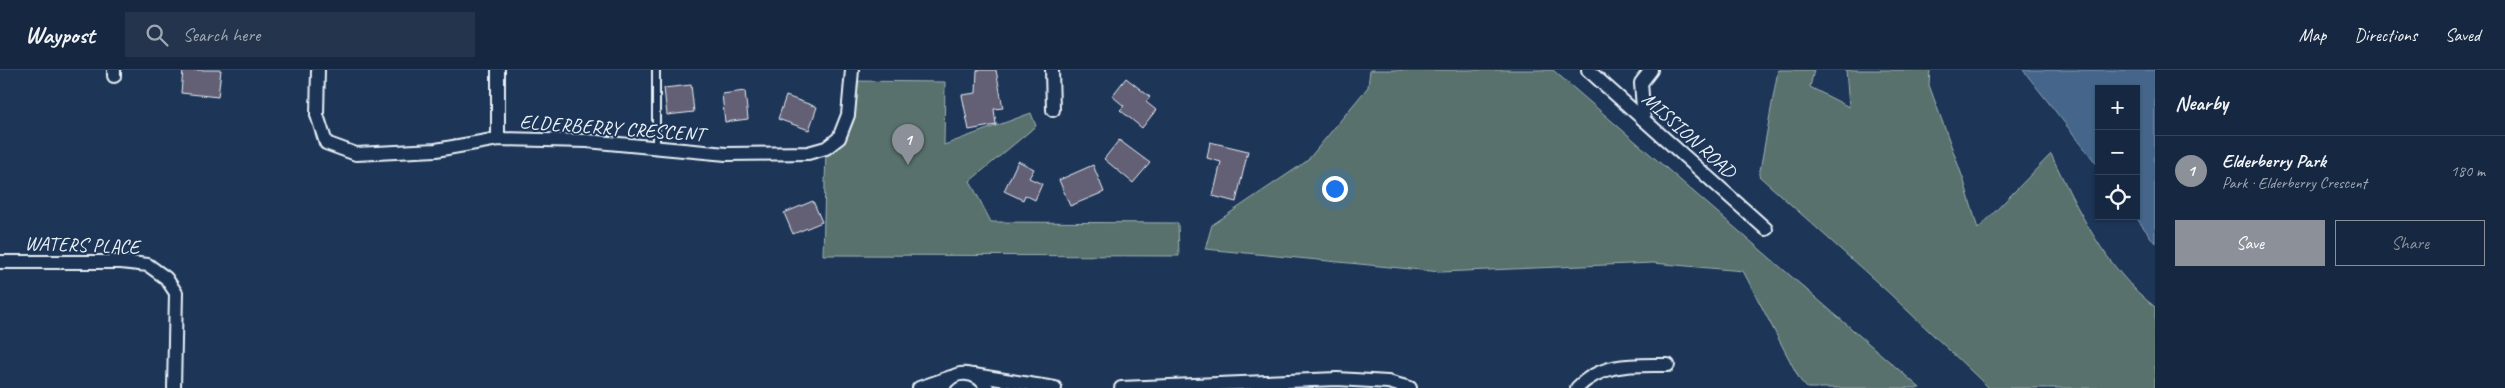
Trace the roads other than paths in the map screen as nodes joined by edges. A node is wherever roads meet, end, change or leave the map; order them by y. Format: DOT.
graph roads {
  1 [pos="318,70"];
  2 [pos="498,70"];
  3 [pos="656,70"];
  4 [pos="852,70"];
  5 [pos="1052,70"];
  6 [pos="1588,70"];
  7 [pos="1651,70"];
  8 [pos="1053,110"];
  9 [pos="1644,120"];
  10 [pos="498,140"];
  11 [pos="656,148"];
  12 [pos="1766,229"];
  13 [pos="0,262"];
  14 [pos="1668,365"];
  15 [pos="958,374"];
  16 [pos="974,375"];
  17 [pos="174,388"];
  18 [pos="919,388"];
  19 [pos="943,388"];
  20 [pos="987,388"];
  21 [pos="1055,388"];
  22 [pos="1121,388"];
  23 [pos="1410,388"];
  24 [pos="1576,388"];
  1 -- 10 [label="street, ELDERBERRY CRESCENT"];
  2 -- 10 [label="street"];
  3 -- 11 [label="lane"];
  4 -- 11 [label="street, ELDERBERRY CRESCENT"];
  5 -- 8 [label="street"];
  6 -- 9 [label="street, MISSION ROAD"];
  7 -- 9 [label="street"];
  9 -- 12 [label="street, MISSION ROAD"];
  10 -- 11 [label="street, ELDERBERRY CRESCENT"];
  13 -- 17 [label="street, WATERS PLACE"];
  14 -- 24 [label="street"];
  15 -- 16 [label="street"];
  15 -- 18 [label="street"];
  15 -- 19 [label="street"];
  16 -- 20 [label="street"];
  16 -- 21 [label="street"];
  22 -- 23 [label="street"];
}
